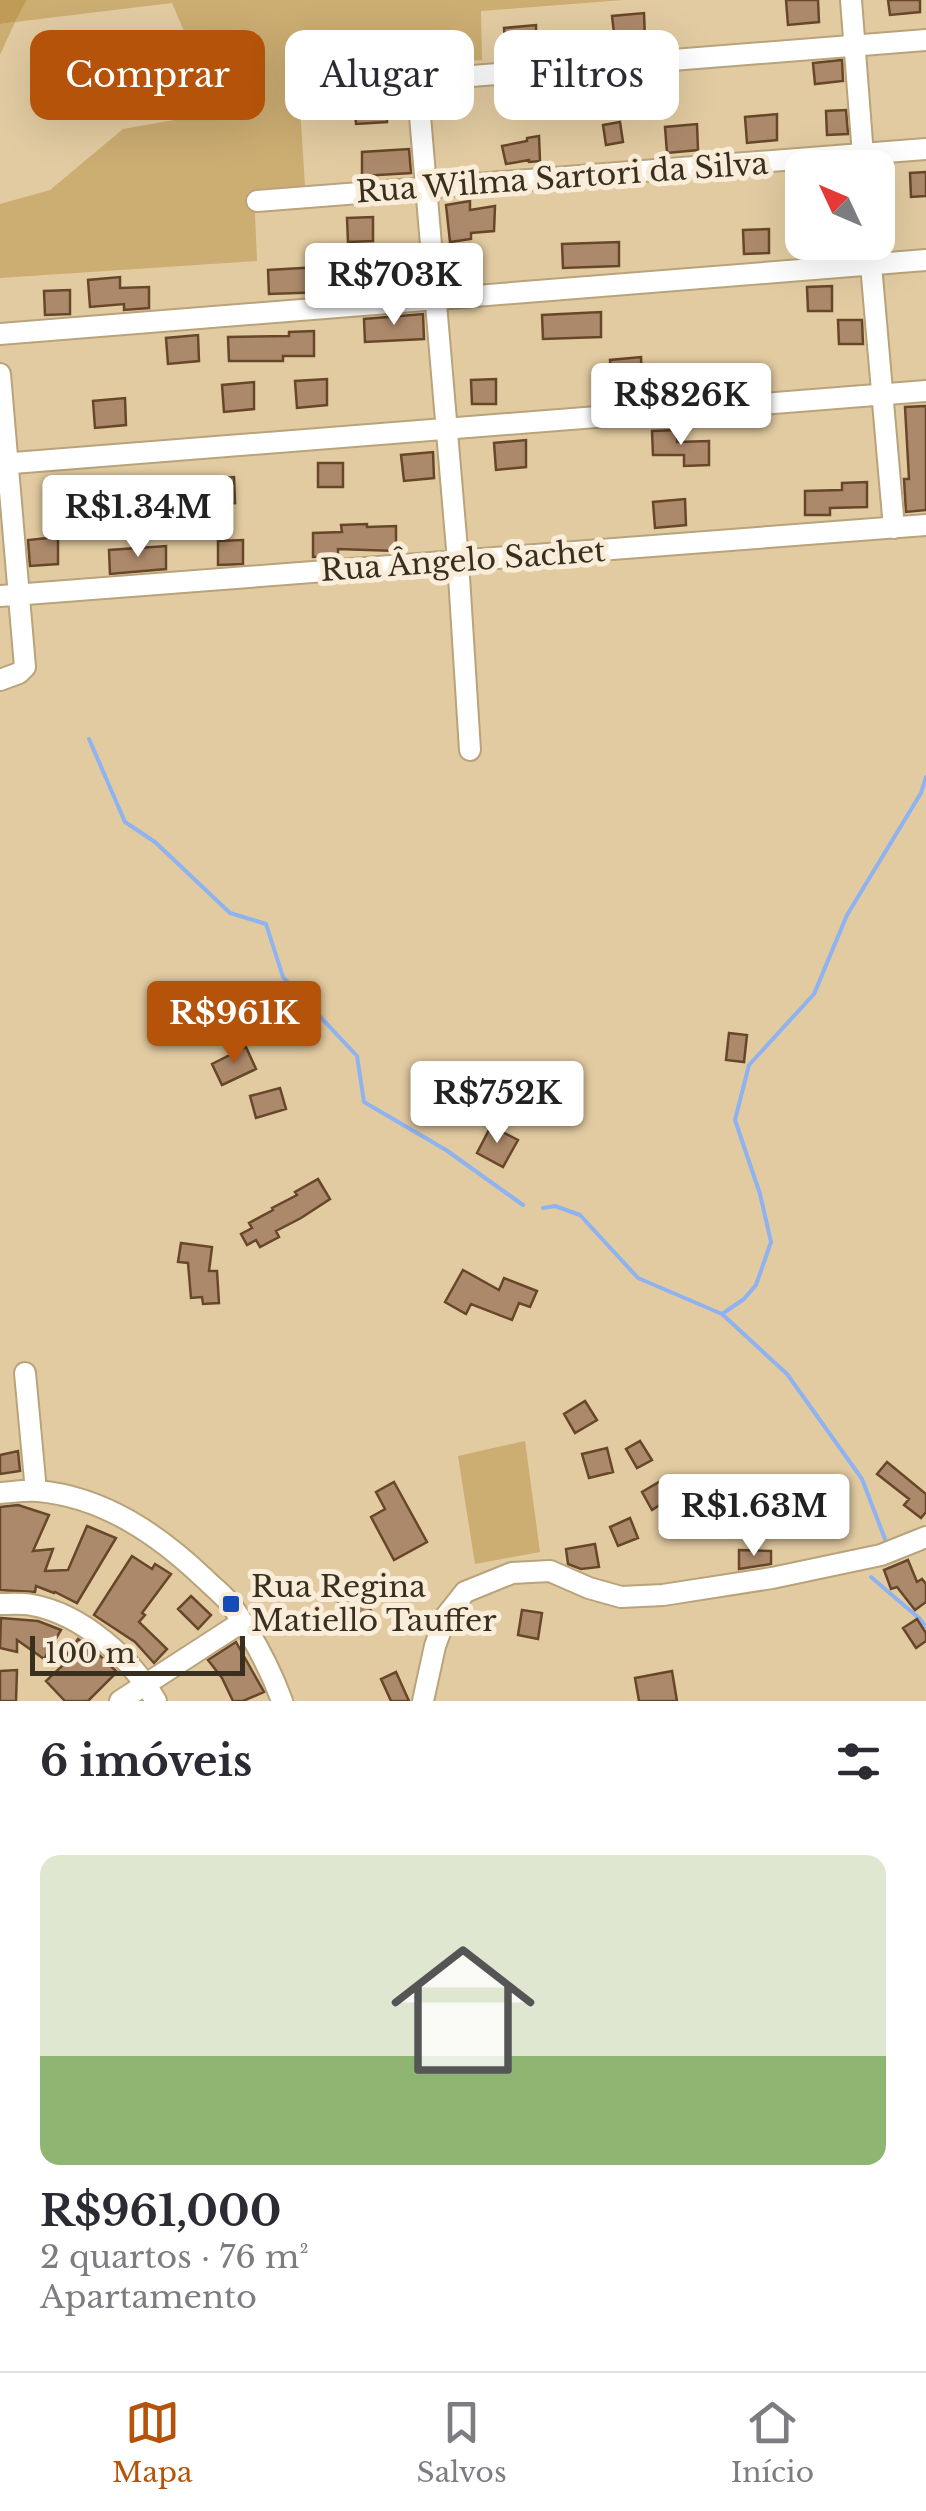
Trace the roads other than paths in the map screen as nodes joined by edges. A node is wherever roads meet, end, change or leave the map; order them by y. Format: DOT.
graph roads {
  1 [pos="851,0"];
  2 [pos="926,40"];
  3 [pos="855,46"];
  4 [pos="474,76"];
  5 [pos="420,120"];
  6 [pos="926,149"];
  7 [pos="862,150"];
  8 [pos="895,155"];
  9 [pos="785,166"];
  10 [pos="426,188"];
  11 [pos="257,201"];
  12 [pos="895,256"];
  13 [pos="805,260"];
  14 [pos="871,260"];
  15 [pos="926,260"];
  16 [pos="436,300"];
  17 [pos="0,334"];
  18 [pos="0,374"];
  19 [pos="926,391"];
  20 [pos="882,394"];
  21 [pos="445,429"];
  22 [pos="4,464"];
  23 [pos="926,526"];
  24 [pos="894,528"];
  25 [pos="458,561"];
  26 [pos="9,595"];
  27 [pos="0,680"];
  28 [pos="470,750"];
  29 [pos="24,1373"];
  30 [pos="36,1491"];
  31 [pos="0,1493"];
  32 [pos="926,1537"];
  33 [pos="0,1604"];
  34 [pos="242,1622"];
  35 [pos="151,1693"];
  36 [pos="120,1701"];
  37 [pos="282,1701"];
  38 [pos="423,1701"];
  1 -- 3 [label="street"];
  2 -- 3 [label="street"];
  3 -- 4 [label="street"];
  3 -- 7 [label="street"];
  5 -- 10 [label="street"];
  6 -- 8 [label="street, Rua Wilma Sartori da Silva"];
  9 -- 10 [label="street, Rua Wilma Sartori da Silva"];
  10 -- 11 [label="street, Rua Wilma Sartori da Silva"];
  10 -- 16 [label="street"];
  12 -- 15 [label="street"];
  13 -- 16 [label="street"];
  14 -- 20 [label="street"];
  16 -- 17 [label="street"];
  16 -- 21 [label="street"];
  18 -- 22 [label="street"];
  19 -- 20 [label="street"];
  20 -- 21 [label="street"];
  20 -- 24 [label="street"];
  21 -- 22 [label="street"];
  21 -- 25 [label="street"];
  22 -- 26 [label="street"];
  23 -- 24 [label="street, Rua Ângelo Sachet"];
  24 -- 25 [label="street, Rua Ângelo Sachet"];
  25 -- 26 [label="street, Rua Ângelo Sachet"];
  25 -- 28 [label="street"];
  26 -- 27 [label="street"];
  29 -- 30 [label="street"];
  30 -- 31 [label="street"];
  30 -- 34 [label="street"];
  32 -- 38 [label="street"];
  33 -- 35 [label="street"];
  34 -- 35 [label="street"];
  34 -- 37 [label="street"];
  35 -- 36 [label="street"];
}
